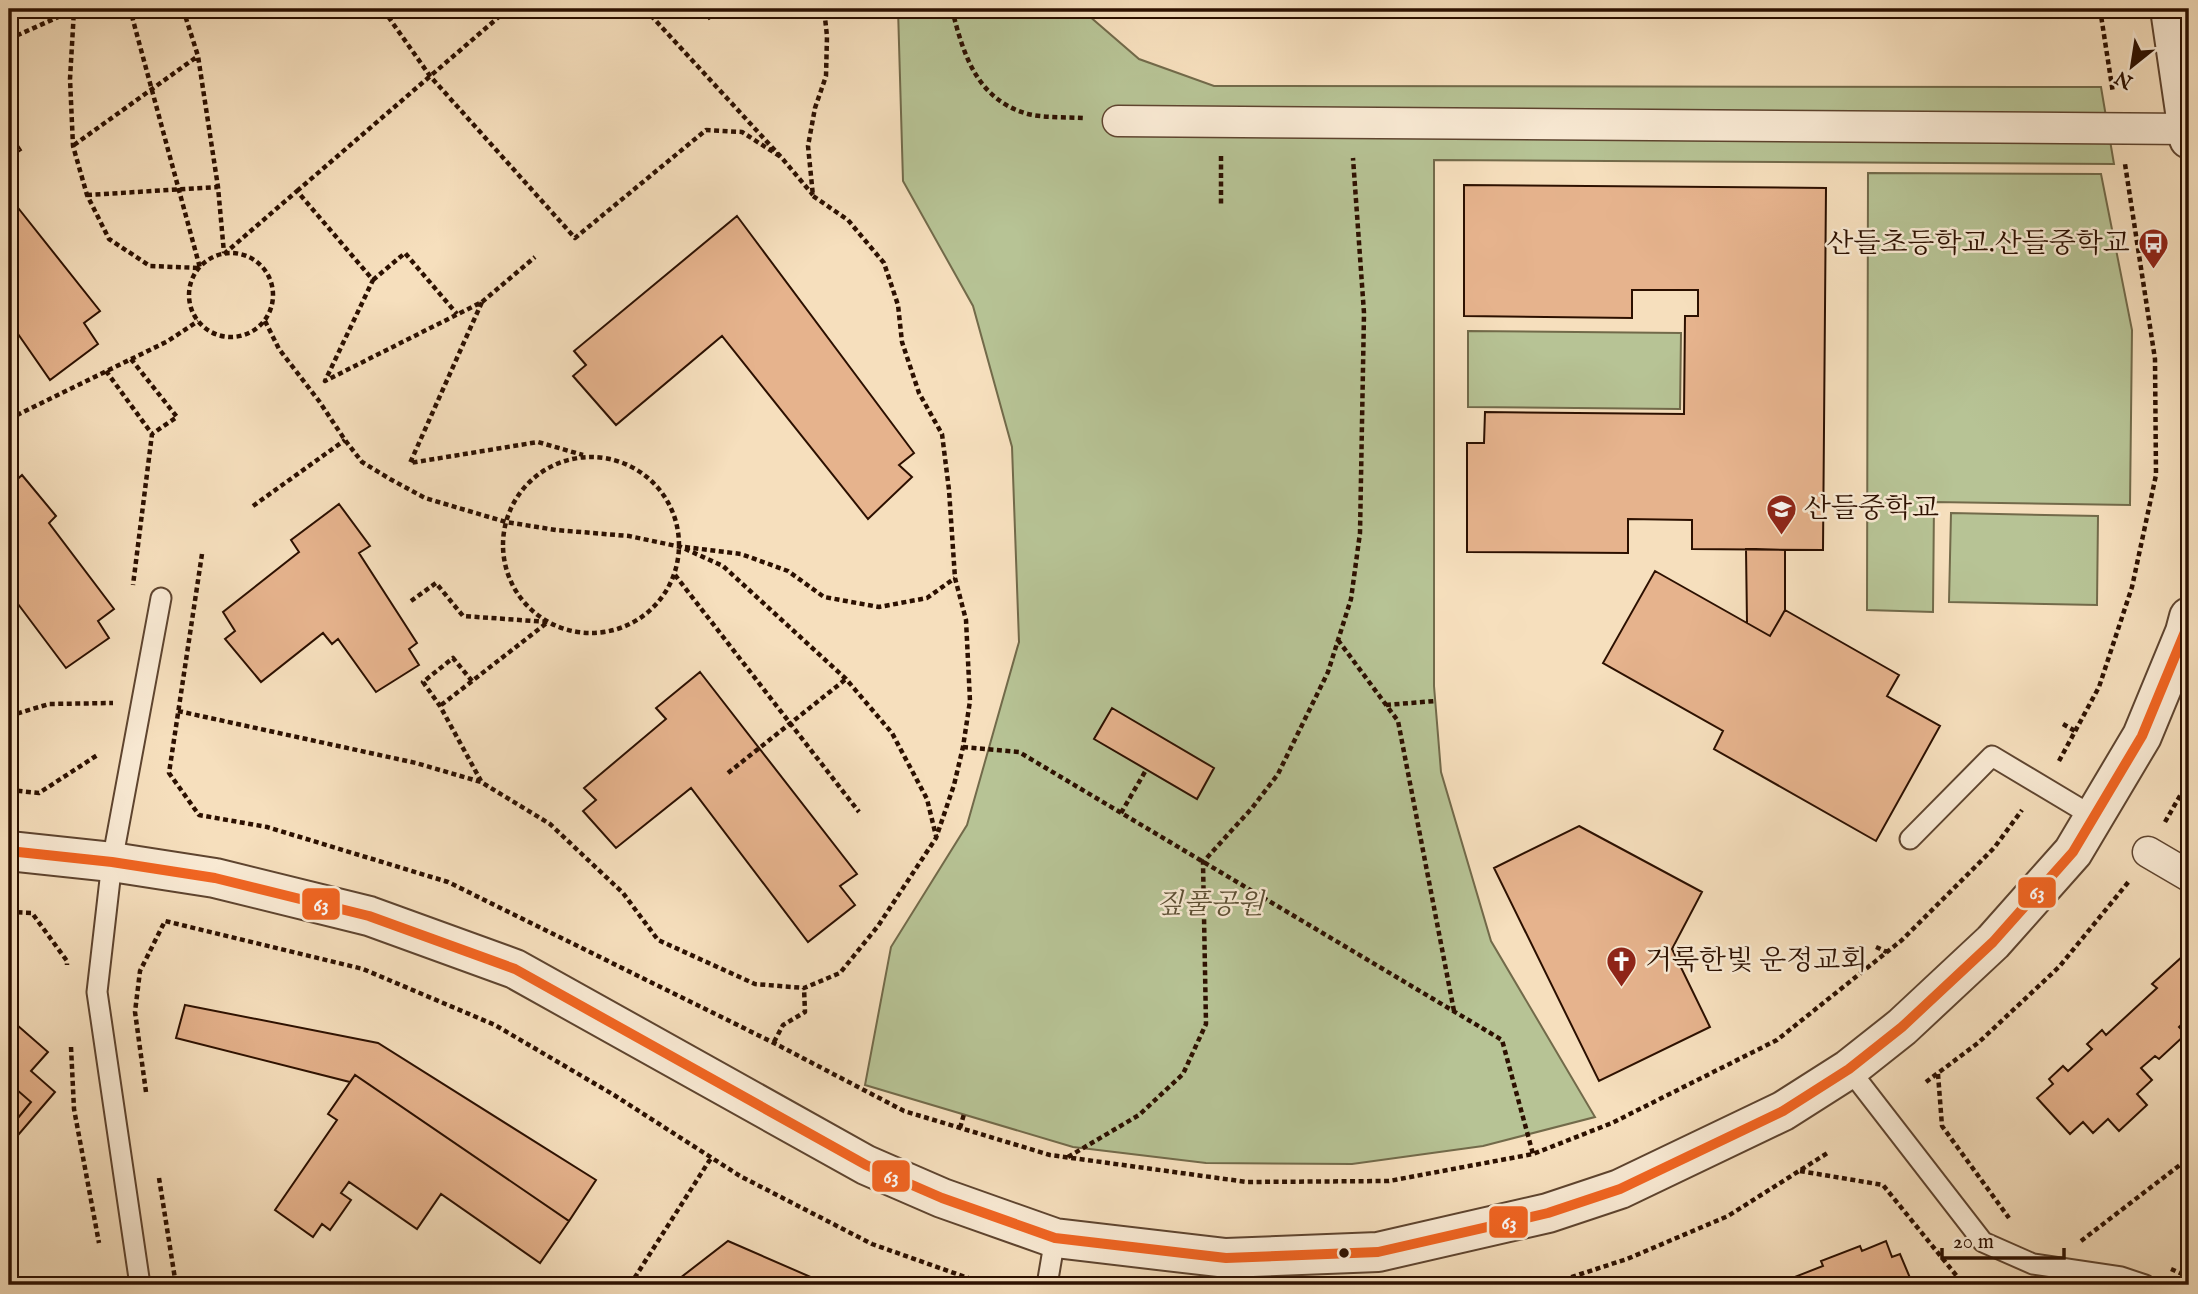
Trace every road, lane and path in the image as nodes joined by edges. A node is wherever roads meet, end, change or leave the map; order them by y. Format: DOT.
graph roads {
  1 [pos="76,9"];
  2 [pos="130,9"];
  3 [pos="183,9"];
  4 [pos="386,9"];
  5 [pos="508,9"];
  6 [pos="645,9"];
  7 [pos="824,9"];
  8 [pos="952,9"];
  9 [pos="2100,9"];
  10 [pos="2170,9"];
  11 [pos="9,38"];
  12 [pos="198,57"];
  13 [pos="430,76"];
  14 [pos="152,90"];
  15 [pos="1118,121"];
  16 [pos="1221,121"];
  17 [pos="1350,122"];
  18 [pos="2119,128"];
  19 [pos="2189,132"];
  20 [pos="73,146"];
  21 [pos="781,157"];
  22 [pos="218,187"];
  23 [pos="178,190"];
  24 [pos="297,191"];
  25 [pos="88,195"];
  26 [pos="813,196"];
  27 [pos="1221,204"];
  28 [pos="224,254"];
  29 [pos="535,257"];
  30 [pos="200,268"];
  31 [pos="373,279"];
  32 [pos="482,302"];
  33 [pos="457,314"];
  34 [pos="198,321"];
  35 [pos="265,321"];
  36 [pos="131,359"];
  37 [pos="106,371"];
  38 [pos="9,401"];
  39 [pos="19,414"];
  40 [pos="9,419"];
  41 [pos="152,434"];
  42 [pos="345,440"];
  43 [pos="583,455"];
  44 [pos="253,506"];
  45 [pos="506,522"];
  46 [pos="681,547"];
  47 [pos="202,554"];
  48 [pos="676,575"];
  49 [pos="955,578"];
  50 [pos="131,595"];
  51 [pos="162,598"];
  52 [pos="411,601"];
  53 [pos="2189,617"];
  54 [pos="548,622"];
  55 [pos="1338,640"];
  56 [pos="846,679"];
  57 [pos="472,681"];
  58 [pos="1435,701"];
  59 [pos="1386,705"];
  60 [pos="440,706"];
  61 [pos="178,711"];
  62 [pos="9,716"];
  63 [pos="113,716"];
  64 [pos="790,723"];
  65 [pos="2063,724"];
  66 [pos="2075,731"];
  67 [pos="103,742"];
  68 [pos="963,747"];
  69 [pos="1146,770"];
  70 [pos="728,773"];
  71 [pos="2189,780"];
  72 [pos="481,782"];
  73 [pos="2041,786"];
  74 [pos="9,790"];
  75 [pos="859,812"];
  76 [pos="1121,813"];
  77 [pos="2094,817"];
  78 [pos="936,838"];
  79 [pos="1910,839"];
  80 [pos="9,851"];
  81 [pos="2148,852"];
  82 [pos="113,862"];
  83 [pos="1203,862"];
  84 [pos="2189,876"];
  85 [pos="9,912"];
  86 [pos="1876,947"];
  87 [pos="1887,952"];
  88 [pos="68,975"];
  89 [pos="804,988"];
  90 [pos="1454,1012"];
  91 [pos="71,1042"];
  92 [pos="774,1042"];
  93 [pos="1849,1069"];
  94 [pos="1938,1073"];
  95 [pos="1927,1082"];
  96 [pos="148,1105"];
  97 [pos="964,1114"];
  98 [pos="960,1128"];
  99 [pos="1829,1152"];
  100 [pos="1533,1154"];
  101 [pos="1067,1157"];
  102 [pos="711,1158"];
  103 [pos="2189,1158"];
  104 [pos="1799,1171"];
  105 [pos="159,1178"];
  106 [pos="2017,1224"];
  107 [pos="1055,1238"];
  108 [pos="100,1245"];
  109 [pos="2088,1248"];
  110 [pos="2166,1267"];
  111 [pos="2189,1277"];
  112 [pos="1567,1282"];
  113 [pos="140,1285"];
  114 [pos="176,1285"];
  115 [pos="630,1285"];
  116 [pos="988,1285"];
  117 [pos="1047,1285"];
  118 [pos="1547,1285"];
  119 [pos="1964,1285"];
  120 [pos="2145,1285"];
  1 -- 11 [label="path"];
  1 -- 20 [label="path"];
  2 -- 14 [label="path"];
  3 -- 12 [label="path"];
  4 -- 13 [label="path"];
  5 -- 13 [label="path"];
  6 -- 21 [label="path"];
  7 -- 26 [label="path"];
  8 -- 15 [label="path"];
  9 -- 18 [label="path"];
  10 -- 19 [label="street"];
  12 -- 14 [label="path"];
  12 -- 22 [label="path"];
  13 -- 21 [label="path"];
  13 -- 24 [label="path"];
  14 -- 20 [label="path"];
  14 -- 23 [label="path"];
  15 -- 16 [label="street"];
  16 -- 17 [label="street"];
  16 -- 27 [label="path"];
  17 -- 18 [label="street"];
  17 -- 55 [label="path"];
  18 -- 19 [label="street"];
  18 -- 66 [label="path"];
  20 -- 25 [label="path"];
  21 -- 26 [label="path"];
  22 -- 23 [label="path"];
  22 -- 28 [label="path"];
  23 -- 25 [label="path"];
  23 -- 30 [label="path"];
  24 -- 28 [label="path"];
  24 -- 31 [label="path"];
  25 -- 30 [label="path"];
  26 -- 49 [label="path"];
  28 -- 30 [label="path"];
  28 -- 35 [label="path"];
  29 -- 32 [label="path"];
  30 -- 34 [label="path"];
  31 -- 33 [label="path"];
  31 -- 33 [label="path"];
  32 -- 33 [label="path"];
  32 -- 43 [label="path"];
  34 -- 35 [label="path"];
  34 -- 36 [label="path"];
  35 -- 42 [label="path"];
  36 -- 37 [label="path"];
  36 -- 41 [label="path"];
  37 -- 39 [label="path"];
  37 -- 41 [label="path"];
  38 -- 39 [label="path"];
  39 -- 40 [label="path"];
  41 -- 50 [label="path"];
  42 -- 44 [label="path"];
  42 -- 45 [label="path"];
  43 -- 45 [label="path"];
  43 -- 46 [label="path"];
  45 -- 46 [label="path"];
  45 -- 54 [label="path"];
  46 -- 48 [label="path"];
  46 -- 49 [label="path"];
  46 -- 56 [label="path"];
  47 -- 61 [label="path"];
  48 -- 54 [label="path"];
  48 -- 64 [label="path"];
  49 -- 68 [label="path"];
  51 -- 82 [label="lane"];
  52 -- 54 [label="path"];
  53 -- 77 [label="street"];
  54 -- 57 [label="path"];
  55 -- 59 [label="path"];
  55 -- 83 [label="path"];
  56 -- 64 [label="path"];
  56 -- 78 [label="path"];
  57 -- 60 [label="path"];
  57 -- 60 [label="path"];
  58 -- 59 [label="path"];
  59 -- 90 [label="path"];
  60 -- 72 [label="path"];
  61 -- 72 [label="path"];
  61 -- 92 [label="path"];
  62 -- 63 [label="path"];
  64 -- 70 [label="path"];
  64 -- 75 [label="path"];
  65 -- 66 [label="path"];
  66 -- 73 [label="path"];
  67 -- 74 [label="path"];
  68 -- 76 [label="path"];
  68 -- 78 [label="path"];
  69 -- 76 [label="path"];
  71 -- 81 [label="path"];
  72 -- 89 [label="path"];
  73 -- 77 [label="lane"];
  73 -- 79 [label="lane"];
  73 -- 87 [label="path"];
  76 -- 83 [label="path"];
  77 -- 93 [label="street"];
  78 -- 89 [label="path"];
  80 -- 82 [label="street"];
  81 -- 84 [label="street"];
  81 -- 94 [label="path"];
  82 -- 107 [label="street"];
  82 -- 113 [label="lane"];
  83 -- 90 [label="path"];
  83 -- 101 [label="path"];
  85 -- 88 [label="path"];
  86 -- 87 [label="path"];
  87 -- 100 [label="path"];
  89 -- 92 [label="path"];
  90 -- 100 [label="path"];
  91 -- 108 [label="path"];
  92 -- 98 [label="path"];
  93 -- 107 [label="street"];
  93 -- 120 [label="lane"];
  94 -- 95 [label="path"];
  94 -- 106 [label="path"];
  96 -- 102 [label="path"];
  97 -- 98 [label="path"];
  98 -- 101 [label="path"];
  99 -- 104 [label="path"];
  100 -- 101 [label="path"];
  102 -- 115 [label="path"];
  102 -- 116 [label="path"];
  103 -- 109 [label="path"];
  104 -- 112 [label="path"];
  104 -- 119 [label="path"];
  105 -- 114 [label="path"];
  107 -- 117 [label="lane"];
  110 -- 111 [label="path"];
  112 -- 118 [label="path"];
}
